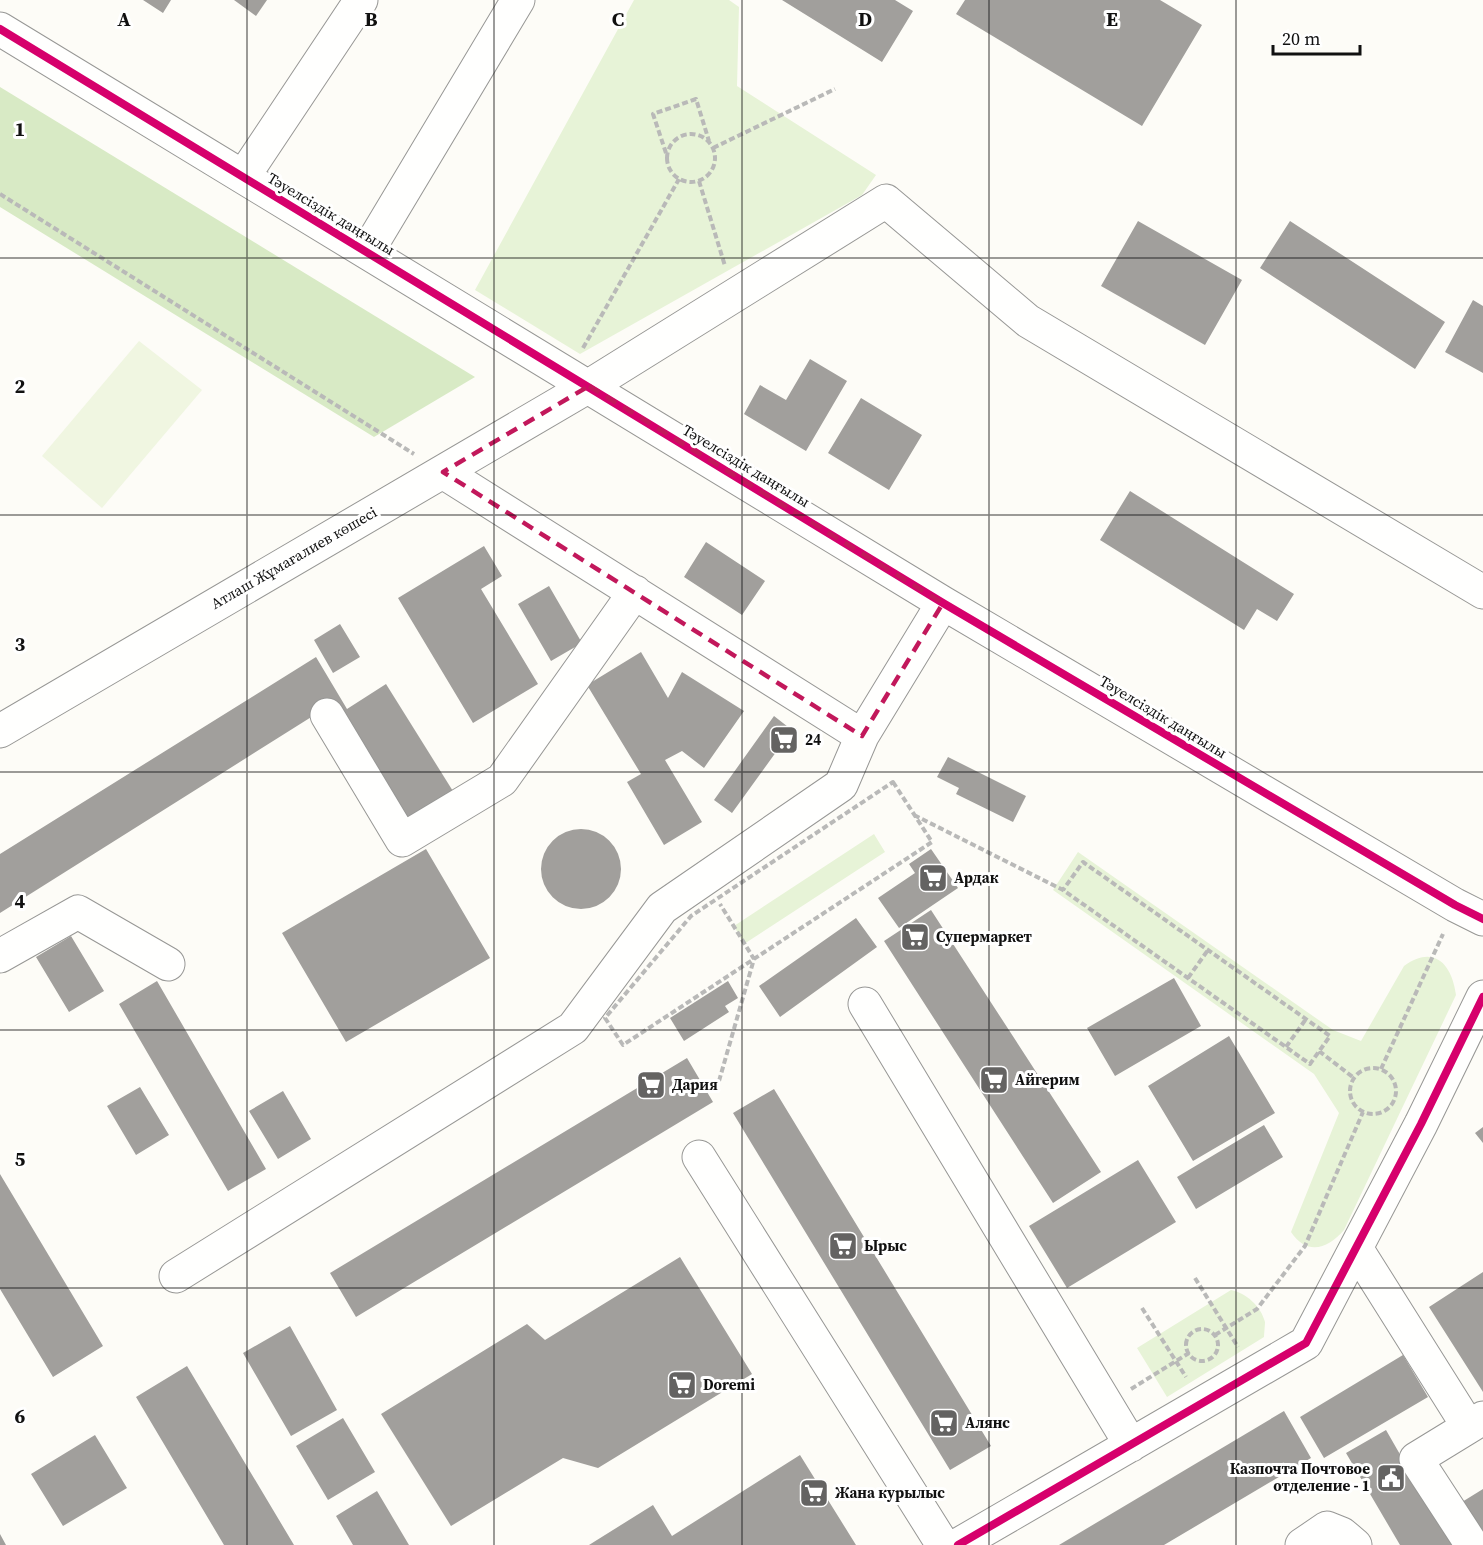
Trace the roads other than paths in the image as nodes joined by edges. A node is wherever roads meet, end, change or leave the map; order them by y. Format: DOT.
graph roads {
  1 [pos="361,0"];
  2 [pos="518,0"];
  3 [pos="0,29"];
  4 [pos="243,177"];
  5 [pos="367,252"];
  6 [pos="580,380"];
  7 [pos="443,472"];
  8 [pos="1483,591"];
  9 [pos="635,592"];
  10 [pos="944,603"];
  11 [pos="327,715"];
  12 [pos="0,731"];
  13 [pos="862,736"];
  14 [pos="1469,912"];
  15 [pos="0,956"];
  16 [pos="168,964"];
  17 [pos="1483,997"];
  18 [pos="866,1004"];
  19 [pos="699,1157"];
  20 [pos="1356,1248"];
  21 [pos="176,1276"];
  22 [pos="1476,1422"];
  23 [pos="1131,1445"];
  24 [pos="943,1545"];
  25 [pos="958,1545"];
  26 [pos="1302,1545"];
  27 [pos="1355,1545"];
  28 [pos="1472,1545"];
  1 -- 4 [label="street"];
  2 -- 5 [label="street"];
  3 -- 4 [label="street, Тәуелсіздік даңғылы"];
  4 -- 5 [label="street, Тәуелсіздік даңғылы"];
  5 -- 6 [label="street, Тәуелсіздік даңғылы"];
  6 -- 7 [label="street, Атлаш Жұмағалиев көшесі"];
  6 -- 8 [label="street, Атлаш Жұмағалиев көшесі"];
  6 -- 10 [label="street, Тәуелсіздік даңғылы"];
  7 -- 9 [label="street"];
  7 -- 12 [label="street, Атлаш Жұмағалиев көшесі"];
  9 -- 11 [label="street"];
  9 -- 13 [label="street"];
  10 -- 13 [label="street"];
  10 -- 14 [label="street, Тәуелсіздік даңғылы"];
  13 -- 21 [label="street"];
  15 -- 16 [label="street"];
  17 -- 20 [label="street"];
  18 -- 23 [label="street"];
  19 -- 24 [label="street"];
  20 -- 22 [label="street"];
  20 -- 23 [label="street"];
  22 -- 28 [label="street"];
  23 -- 25 [label="street"];
  26 -- 27 [label="street"];
}
